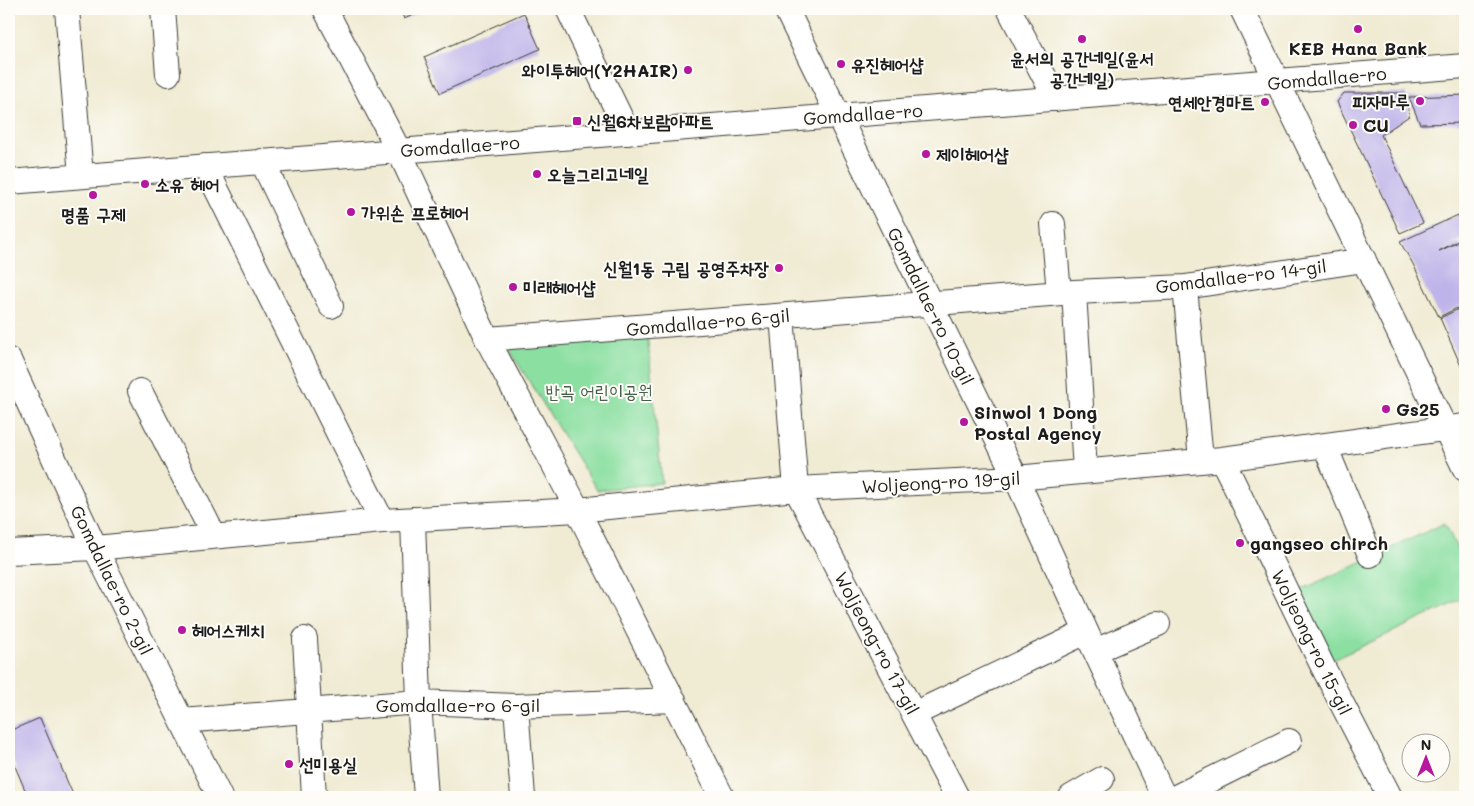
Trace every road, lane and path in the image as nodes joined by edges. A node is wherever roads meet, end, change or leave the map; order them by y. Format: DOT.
graph roads {
  1 [pos="67,9"];
  2 [pos="163,9"];
  3 [pos="325,9"];
  4 [pos="568,9"];
  5 [pos="786,9"];
  6 [pos="1009,9"];
  7 [pos="1242,9"];
  8 [pos="1465,66"];
  9 [pos="168,74"];
  10 [pos="1278,82"];
  11 [pos="1056,99"];
  12 [pos="838,116"];
  13 [pos="628,133"];
  14 [pos="399,151"];
  15 [pos="262,162"];
  16 [pos="205,166"];
  17 [pos="82,176"];
  18 [pos="9,182"];
  19 [pos="1053,224"];
  20 [pos="1364,260"];
  21 [pos="1185,287"];
  22 [pos="1066,292"];
  23 [pos="929,303"];
  24 [pos="332,306"];
  25 [pos="782,316"];
  26 [pos="487,339"];
  27 [pos="9,360"];
  28 [pos="140,391"];
  29 [pos="1455,427"];
  30 [pos="1325,446"];
  31 [pos="1212,460"];
  32 [pos="1465,468"];
  33 [pos="1085,471"];
  34 [pos="1016,478"];
  35 [pos="796,490"];
  36 [pos="577,510"];
  37 [pos="413,519"];
  38 [pos="382,521"];
  39 [pos="214,536"];
  40 [pos="95,548"];
  41 [pos="9,552"];
  42 [pos="1370,555"];
  43 [pos="1158,624"];
  44 [pos="305,639"];
  45 [pos="1090,642"];
  46 [pos="674,700"];
  47 [pos="419,702"];
  48 [pos="516,706"];
  49 [pos="309,710"];
  50 [pos="914,714"];
  51 [pos="182,721"];
  52 [pos="1289,741"];
  53 [pos="1102,779"];
  54 [pos="220,797"];
  55 [pos="314,797"];
  56 [pos="426,797"];
  57 [pos="523,797"];
  58 [pos="722,797"];
  59 [pos="957,797"];
  60 [pos="1070,797"];
  61 [pos="1164,797"];
  62 [pos="1176,797"];
  63 [pos="1390,797"];
  1 -- 17 [label="street"];
  2 -- 9 [label="street"];
  3 -- 14 [label="street"];
  4 -- 13 [label="street"];
  5 -- 12 [label="street, Gomdallae-ro 10-gil"];
  6 -- 11 [label="street"];
  7 -- 10 [label="street"];
  8 -- 10 [label="street, Gomdallae-ro"];
  10 -- 11 [label="street, Gomdallae-ro"];
  10 -- 20 [label="street"];
  11 -- 12 [label="street, Gomdallae-ro"];
  12 -- 13 [label="street, Gomdallae-ro"];
  12 -- 23 [label="street, Gomdallae-ro 10-gil"];
  13 -- 14 [label="street, Gomdallae-ro"];
  14 -- 15 [label="street, Gomdallae-ro"];
  14 -- 26 [label="street"];
  15 -- 16 [label="street, Gomdallae-ro"];
  15 -- 24 [label="street"];
  16 -- 17 [label="street, Gomdallae-ro"];
  16 -- 38 [label="street"];
  17 -- 18 [label="street, Gomdallae-ro"];
  19 -- 22 [label="street"];
  20 -- 21 [label="street, Gomdallae-ro 14-gil"];
  20 -- 29 [label="street"];
  21 -- 22 [label="street, Gomdallae-ro 14-gil"];
  21 -- 31 [label="street"];
  22 -- 23 [label="street, Gomdallae-ro 14-gil"];
  22 -- 33 [label="street"];
  23 -- 25 [label="street, Gomdallae-ro 6-gil"];
  23 -- 34 [label="street, Gomdallae-ro 10-gil"];
  25 -- 26 [label="street, Gomdallae-ro 6-gil"];
  25 -- 35 [label="street"];
  26 -- 36 [label="street"];
  27 -- 40 [label="street, Gomdallae-ro 2-gil"];
  28 -- 39 [label="street"];
  29 -- 30 [label="street, Woljeong-ro 19-gil"];
  29 -- 32 [label="street"];
  30 -- 31 [label="street, Woljeong-ro 19-gil"];
  30 -- 42 [label="street"];
  31 -- 33 [label="street, Woljeong-ro 19-gil"];
  31 -- 63 [label="street, Woljeong-ro 15-gil"];
  33 -- 34 [label="street, Woljeong-ro 19-gil"];
  34 -- 35 [label="street, Woljeong-ro 19-gil"];
  34 -- 45 [label="street, Gomdallae-ro 10-gil"];
  35 -- 36 [label="street, Woljeong-ro 19-gil"];
  35 -- 50 [label="street, Woljeong-ro 17-gil"];
  36 -- 37 [label="street, Woljeong-ro 19-gil"];
  36 -- 46 [label="street"];
  37 -- 38 [label="street, Woljeong-ro 19-gil"];
  37 -- 47 [label="street"];
  38 -- 39 [label="street, Woljeong-ro 19-gil"];
  39 -- 40 [label="street, Woljeong-ro 19-gil"];
  40 -- 41 [label="street, Woljeong-ro 19-gil"];
  40 -- 51 [label="street, Gomdallae-ro 2-gil"];
  43 -- 45 [label="street"];
  44 -- 49 [label="street"];
  45 -- 50 [label="street"];
  45 -- 61 [label="street, Gomdallae-ro 10-gil"];
  46 -- 48 [label="street, Gomdallae-ro 6-gil"];
  46 -- 58 [label="street"];
  47 -- 48 [label="street, Gomdallae-ro 6-gil"];
  47 -- 49 [label="street, Gomdallae-ro 6-gil"];
  47 -- 56 [label="street"];
  48 -- 57 [label="street"];
  49 -- 51 [label="street, Gomdallae-ro 6-gil"];
  49 -- 55 [label="street"];
  50 -- 59 [label="street, Woljeong-ro 17-gil"];
  51 -- 54 [label="street, Gomdallae-ro 2-gil"];
  52 -- 62 [label="street"];
  53 -- 60 [label="street"];
}
